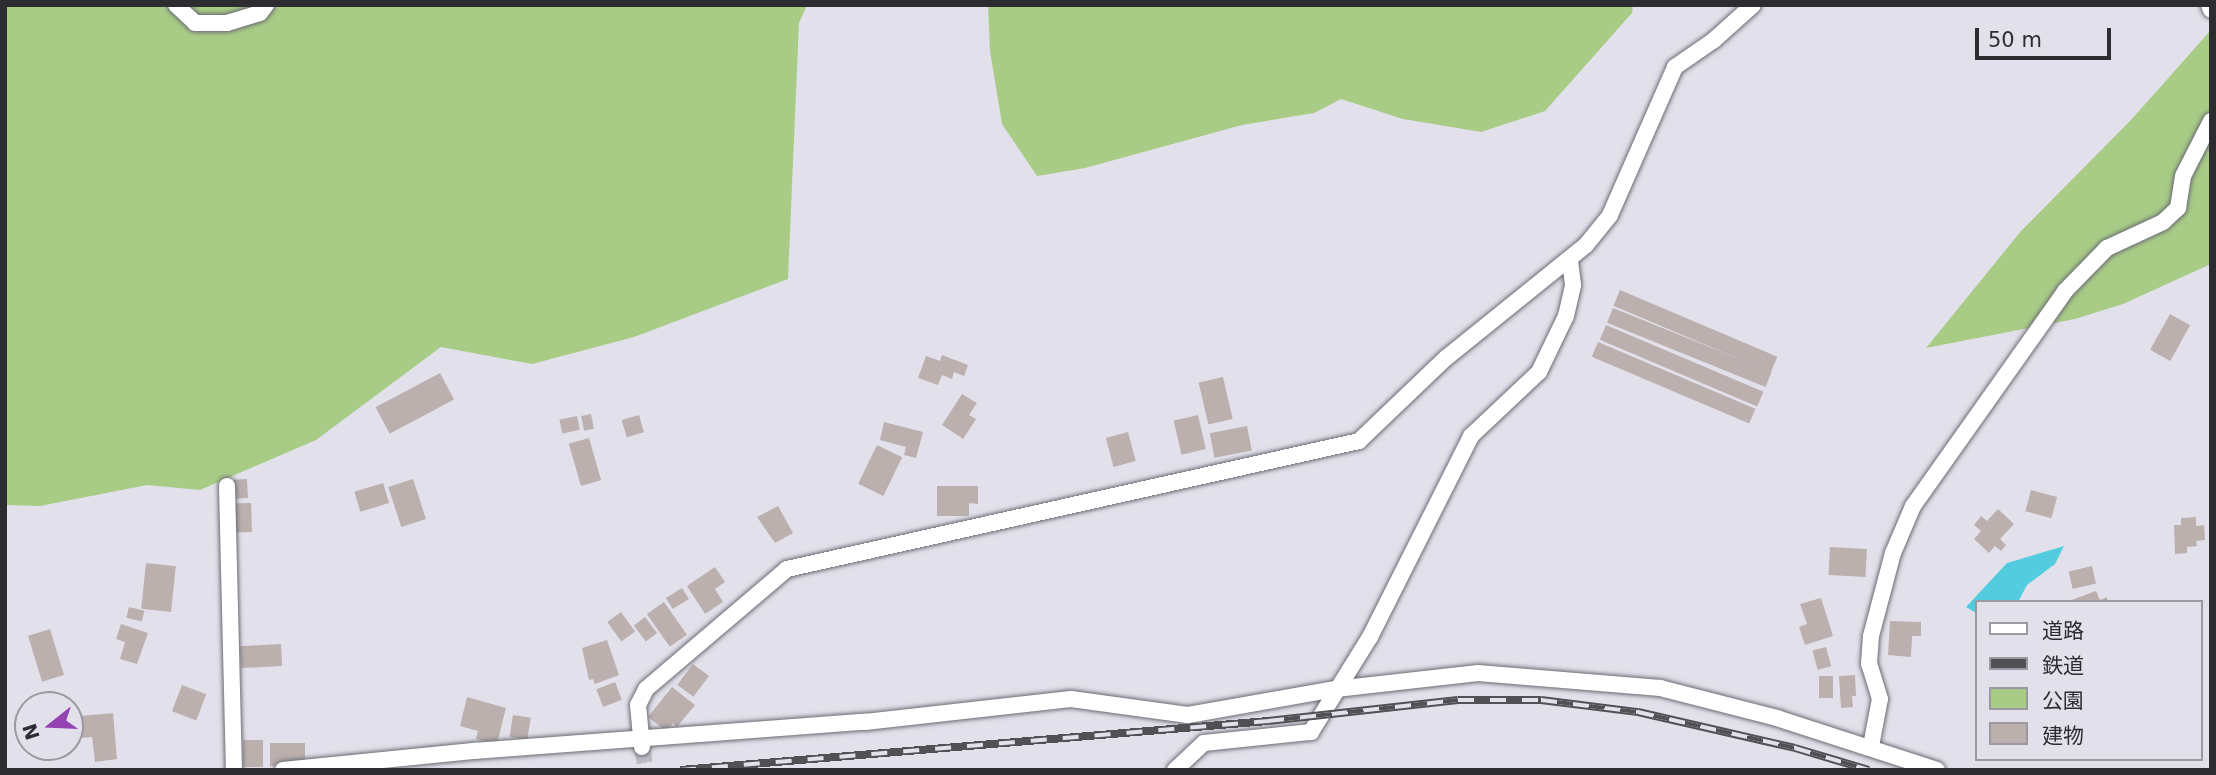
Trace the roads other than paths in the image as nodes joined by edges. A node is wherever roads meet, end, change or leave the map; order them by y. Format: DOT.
graph roads {
  1 [pos="176,5"];
  2 [pos="266,5"];
  3 [pos="1753,5"];
  4 [pos="2209,5"];
  5 [pos="2211,10"];
  6 [pos="2211,121"];
  7 [pos="1570,261"];
  8 [pos="227,486"];
  9 [pos="1336,689"];
  10 [pos="642,742"];
  11 [pos="1871,746"];
  12 [pos="234,770"];
  13 [pos="284,770"];
  14 [pos="1175,770"];
  15 [pos="1937,770"];
  1 -- 2 [label="street"];
  3 -- 7 [label="street"];
  4 -- 5 [label="street"];
  6 -- 11 [label="street"];
  7 -- 9 [label="street"];
  7 -- 10 [label="street"];
  8 -- 12 [label="street"];
  9 -- 10 [label="street"];
  9 -- 11 [label="street"];
  9 -- 14 [label="street"];
  10 -- 13 [label="street"];
  11 -- 15 [label="street"];
}
